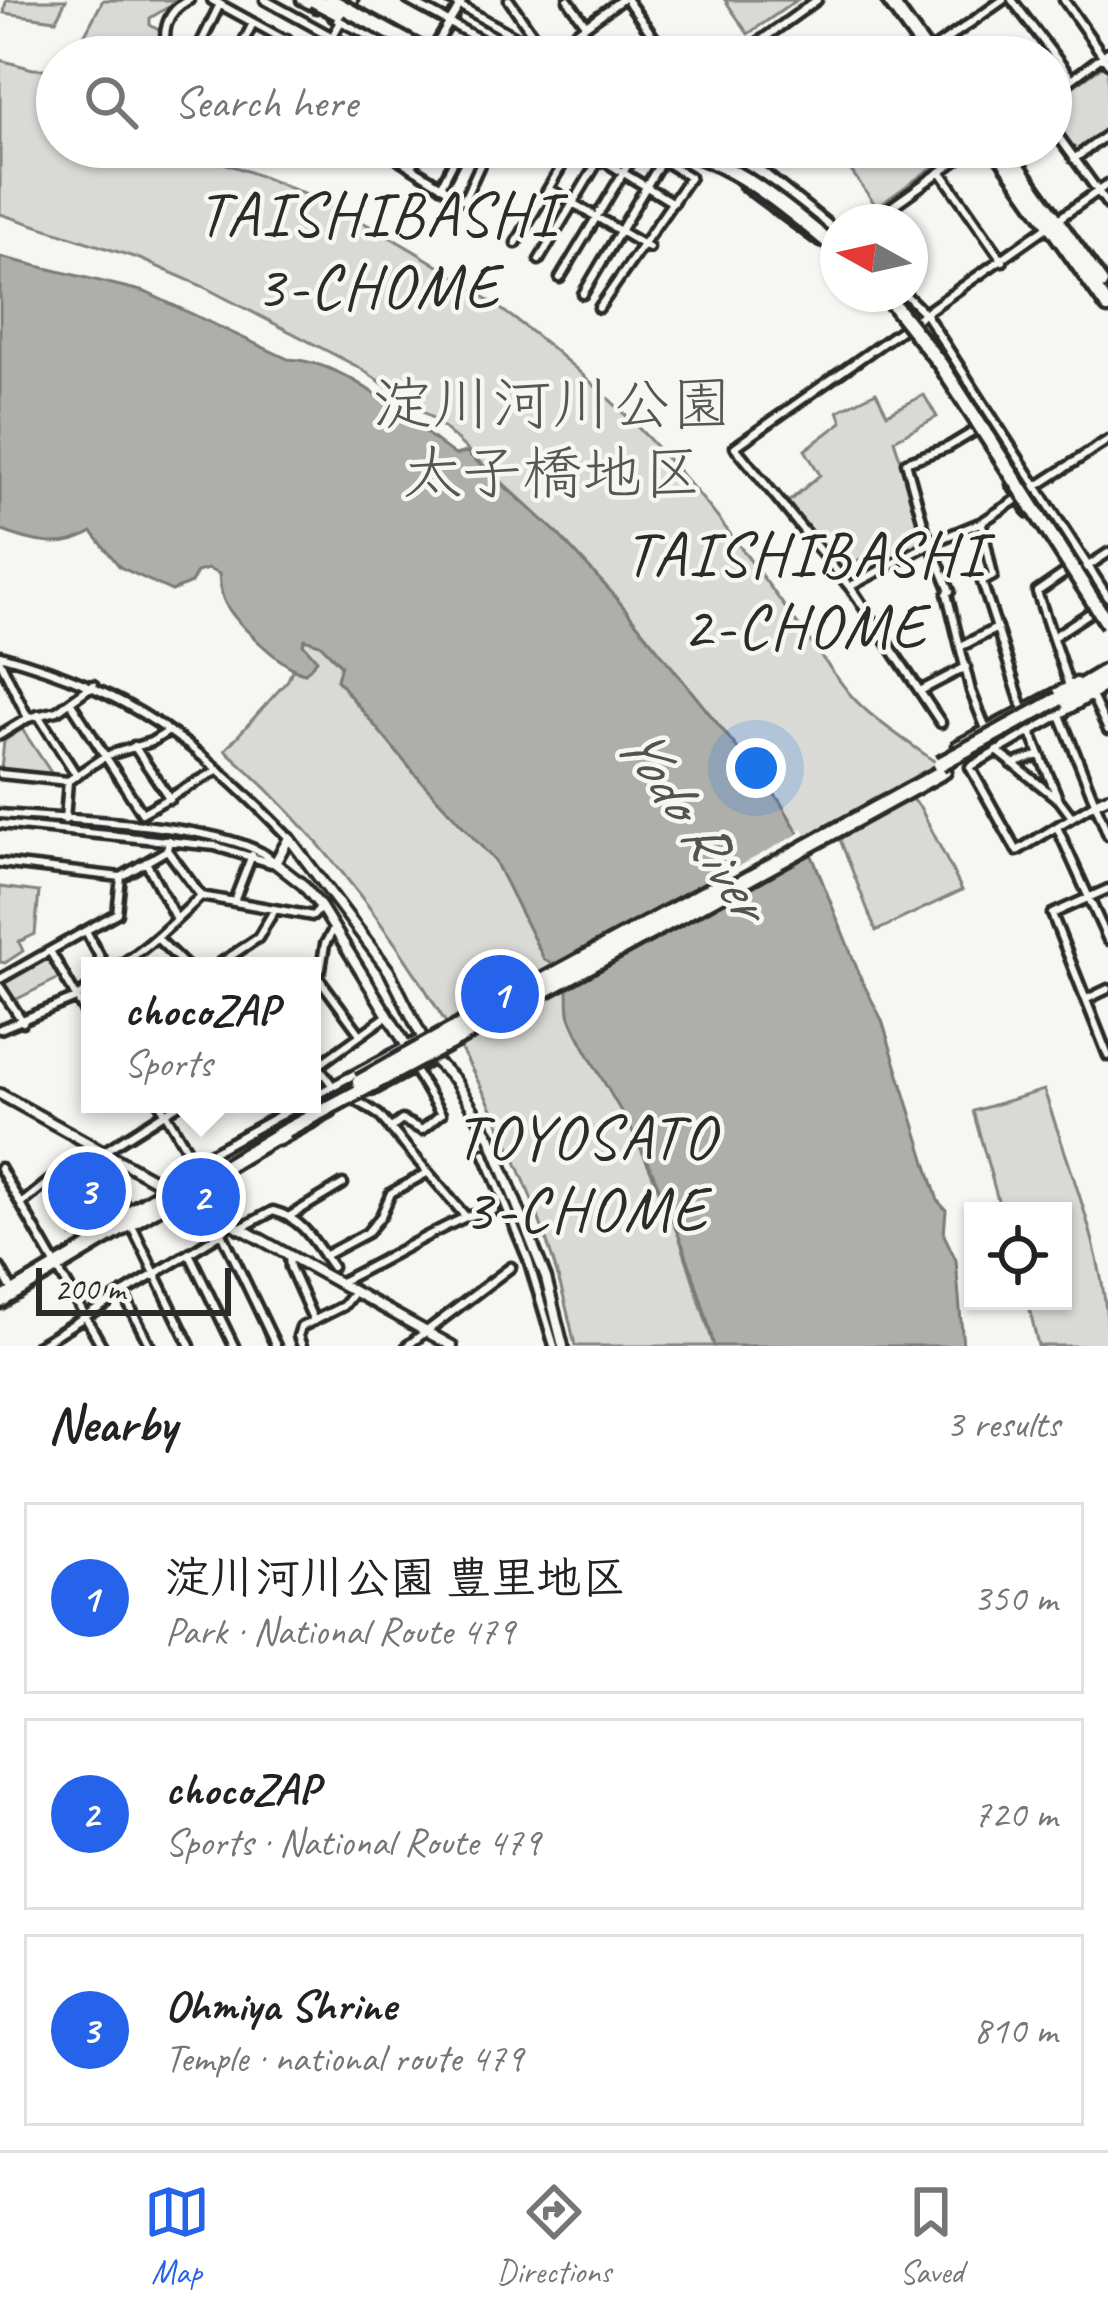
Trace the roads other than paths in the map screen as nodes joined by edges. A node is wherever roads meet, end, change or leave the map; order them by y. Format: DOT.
graph roads {
  1 [pos="189,0"];
  2 [pos="265,0"];
  3 [pos="301,0"];
  4 [pos="313,0"];
  5 [pos="334,0"];
  6 [pos="408,0"];
  7 [pos="509,0"];
  8 [pos="568,0"];
  9 [pos="624,0"];
  10 [pos="817,0"];
  11 [pos="889,0"];
  12 [pos="898,0"];
  13 [pos="1003,0"];
  14 [pos="1012,0"];
  15 [pos="1064,0"];
  16 [pos="456,1"];
  17 [pos="216,2"];
  18 [pos="351,3"];
  19 [pos="341,21"];
  20 [pos="448,21"];
  21 [pos="254,22"];
  22 [pos="586,25"];
  23 [pos="163,36"];
  24 [pos="202,36"];
  25 [pos="247,36"];
  26 [pos="281,36"];
  27 [pos="330,36"];
  28 [pos="333,36"];
  29 [pos="371,36"];
  30 [pos="377,36"];
  31 [pos="397,36"];
  32 [pos="402,36"];
  33 [pos="440,36"];
  34 [pos="475,36"];
  35 [pos="514,36"];
  36 [pos="533,36"];
  37 [pos="571,36"];
  38 [pos="652,36"];
  39 [pos="767,36"];
  40 [pos="919,36"];
  41 [pos="922,36"];
  42 [pos="957,36"];
  43 [pos="1039,36"];
  44 [pos="1106,57"];
  45 [pos="1072,79"];
  46 [pos="1108,134"];
  47 [pos="1072,156"];
  48 [pos="1074,159"];
  49 [pos="414,168"];
  50 [pos="450,168"];
  51 [pos="477,168"];
  52 [pos="563,168"];
  53 [pos="594,168"];
  54 [pos="616,168"];
  55 [pos="625,168"];
  56 [pos="657,168"];
  57 [pos="675,168"];
  58 [pos="716,168"];
  59 [pos="726,168"];
  60 [pos="743,168"];
  61 [pos="754,168"];
  62 [pos="946,168"];
  63 [pos="1012,168"];
  64 [pos="1019,168"];
  65 [pos="623,172"];
  66 [pos="940,172"];
  67 [pos="1108,184"];
  68 [pos="441,185"];
  69 [pos="646,187"];
  70 [pos="549,189"];
  71 [pos="1098,191"];
  72 [pos="573,203"];
  73 [pos="674,203"];
  74 [pos="895,204"];
  75 [pos="1108,205"];
  76 [pos="598,218"];
  77 [pos="1055,222"];
  78 [pos="820,230"];
  79 [pos="620,231"];
  80 [pos="820,231"];
  81 [pos="820,233"];
  82 [pos="820,235"];
  83 [pos="516,243"];
  84 [pos="646,246"];
  85 [pos="539,260"];
  86 [pos="1003,261"];
  87 [pos="560,278"];
  88 [pos="1108,293"];
  89 [pos="583,294"];
  90 [pos="1108,307"];
  91 [pos="598,308"];
  92 [pos="897,312"];
  93 [pos="898,312"];
  94 [pos="914,312"];
  95 [pos="922,312"];
  96 [pos="926,315"];
  97 [pos="909,324"];
  98 [pos="978,429"];
  99 [pos="1108,440"];
  100 [pos="1036,486"];
  101 [pos="1018,496"];
  102 [pos="982,522"];
  103 [pos="931,543"];
  104 [pos="1108,553"];
  105 [pos="1087,566"];
  106 [pos="1071,573"];
  107 [pos="850,586"];
  108 [pos="1108,597"];
  109 [pos="1101,609"];
  110 [pos="1108,628"];
  111 [pos="995,629"];
  112 [pos="1053,637"];
  113 [pos="962,646"];
  114 [pos="0,661"];
  115 [pos="966,667"];
  116 [pos="1103,682"];
  117 [pos="93,685"];
  118 [pos="1069,686"];
  119 [pos="921,690"];
  120 [pos="70,703"];
  121 [pos="1060,707"];
  122 [pos="1023,709"];
  123 [pos="38,715"];
  124 [pos="28,718"];
  125 [pos="941,724"];
  126 [pos="986,729"];
  127 [pos="170,730"];
  128 [pos="1108,730"];
  129 [pos="1030,732"];
  130 [pos="0,736"];
  131 [pos="957,745"];
  132 [pos="134,746"];
  133 [pos="997,751"];
  134 [pos="1038,755"];
  135 [pos="105,756"];
  136 [pos="1012,764"];
  137 [pos="218,770"];
  138 [pos="0,774"];
  139 [pos="73,778"];
  140 [pos="1108,797"];
  141 [pos="170,800"];
  142 [pos="1060,801"];
  143 [pos="1097,802"];
  144 [pos="0,814"];
  145 [pos="1072,818"];
  146 [pos="65,820"];
  147 [pos="0,824"];
  148 [pos="1057,827"];
  149 [pos="170,830"];
  150 [pos="1108,835"];
  151 [pos="289,838"];
  152 [pos="168,845"];
  153 [pos="252,855"];
  154 [pos="0,863"];
  155 [pos="274,863"];
  156 [pos="147,864"];
  157 [pos="121,877"];
  158 [pos="1108,889"];
  159 [pos="201,896"];
  160 [pos="1089,898"];
  161 [pos="234,901"];
  162 [pos="321,908"];
  163 [pos="275,909"];
  164 [pos="176,920"];
  165 [pos="334,928"];
  166 [pos="86,931"];
  167 [pos="158,940"];
  168 [pos="1108,940"];
  169 [pos="50,951"];
  170 [pos="100,957"];
  171 [pos="135,957"];
  172 [pos="176,957"];
  173 [pos="230,957"];
  174 [pos="321,969"];
  175 [pos="0,983"];
  176 [pos="321,983"];
  177 [pos="1108,989"];
  178 [pos="81,994"];
  179 [pos="76,998"];
  180 [pos="1087,999"];
  181 [pos="81,1006"];
  182 [pos="388,1015"];
  183 [pos="23,1022"];
  184 [pos="0,1029"];
  185 [pos="360,1034"];
  186 [pos="422,1038"];
  187 [pos="406,1046"];
  188 [pos="1108,1056"];
  189 [pos="433,1059"];
  190 [pos="321,1060"];
  191 [pos="417,1068"];
  192 [pos="321,1072"];
  193 [pos="332,1084"];
  194 [pos="321,1091"];
  195 [pos="0,1094"];
  196 [pos="356,1100"];
  197 [pos="321,1104"];
  198 [pos="164,1113"];
  199 [pos="168,1113"];
  200 [pos="279,1113"];
  201 [pos="293,1113"];
  202 [pos="304,1113"];
  203 [pos="284,1124"];
  204 [pos="390,1129"];
  205 [pos="93,1146"];
  206 [pos="104,1153"];
  207 [pos="484,1153"];
  208 [pos="0,1168"];
  209 [pos="201,1168"];
  210 [pos="425,1174"];
  211 [pos="344,1184"];
  212 [pos="172,1192"];
  213 [pos="21,1204"];
  214 [pos="494,1210"];
  215 [pos="290,1216"];
  216 [pos="466,1217"];
  217 [pos="130,1218"];
  218 [pos="234,1226"];
  219 [pos="222,1233"];
  220 [pos="190,1252"];
  221 [pos="324,1256"];
  222 [pos="289,1257"];
  223 [pos="53,1263"];
  224 [pos="332,1267"];
  225 [pos="511,1267"];
  226 [pos="0,1268"];
  227 [pos="155,1273"];
  228 [pos="338,1283"];
  229 [pos="354,1292"];
  230 [pos="3,1293"];
  231 [pos="123,1293"];
  232 [pos="85,1317"];
  233 [pos="314,1321"];
  234 [pos="53,1336"];
  235 [pos="432,1338"];
  236 [pos="37,1346"];
  237 [pos="59,1346"];
  238 [pos="102,1346"];
  239 [pos="150,1346"];
  240 [pos="190,1346"];
  241 [pos="234,1346"];
  242 [pos="276,1346"];
  243 [pos="302,1346"];
  244 [pos="407,1346"];
  245 [pos="452,1346"];
  246 [pos="554,1346"];
  247 [pos="563,1346"];
  1 -- 23 [label="street"];
  2 -- 27 [label="street"];
  3 -- 19 [label="street"];
  4 -- 30 [label="highway, bridge"];
  5 -- 18 [label="street"];
  5 -- 31 [label="highway, bridge"];
  6 -- 20 [label="street"];
  7 -- 36 [label="street"];
  8 -- 22 [label="street"];
  9 -- 22 [label="street"];
  9 -- 38 [label="street"];
  10 -- 39 [label="street"];
  11 -- 40 [label="highway"];
  12 -- 41 [label="highway"];
  13 -- 42 [label="street"];
  14 -- 43 [label="street"];
  15 -- 44 [label="street"];
  16 -- 20 [label="street"];
  16 -- 35 [label="street"];
  17 -- 21 [label="street"];
  17 -- 24 [label="street"];
  18 -- 19 [label="street"];
  18 -- 32 [label="street"];
  19 -- 28 [label="street"];
  19 -- 29 [label="street"];
  20 -- 33 [label="street"];
  20 -- 34 [label="street"];
  21 -- 25 [label="street"];
  21 -- 26 [label="street"];
  22 -- 37 [label="street"];
  44 -- 45 [label="street"];
  46 -- 48 [label="street"];
  47 -- 48 [label="street"];
  48 -- 71 [label="street"];
  49 -- 68 [label="street"];
  50 -- 68 [label="street"];
  51 -- 68 [label="street"];
  52 -- 70 [label="street"];
  53 -- 72 [label="street"];
  54 -- 65 [label="street"];
  55 -- 65 [label="street"];
  56 -- 69 [label="street"];
  57 -- 73 [label="street"];
  58 -- 82 [label="street"];
  59 -- 81 [label="highway, bridge"];
  60 -- 80 [label="highway, bridge"];
  61 -- 78 [label="street"];
  62 -- 66 [label="street"];
  63 -- 77 [label="highway"];
  64 -- 77 [label="highway"];
  65 -- 69 [label="street"];
  65 -- 76 [label="street"];
  66 -- 74 [label="street"];
  66 -- 86 [label="street"];
  67 -- 71 [label="street"];
  69 -- 73 [label="street"];
  69 -- 79 [label="street"];
  70 -- 72 [label="street"];
  70 -- 83 [label="street"];
  71 -- 75 [label="street"];
  71 -- 77 [label="street"];
  72 -- 76 [label="street"];
  72 -- 85 [label="street"];
  73 -- 84 [label="street"];
  76 -- 79 [label="street"];
  76 -- 87 [label="street"];
  77 -- 86 [label="street"];
  77 -- 88 [label="highway"];
  77 -- 90 [label="highway"];
  79 -- 84 [label="street"];
  79 -- 89 [label="street"];
  84 -- 91 [label="street"];
  86 -- 96 [label="street"];
  92 -- 110 [label="highway, bridge"];
  93 -- 97 [label="street"];
  94 -- 109 [label="highway, bridge"];
  95 -- 96 [label="street"];
  96 -- 97 [label="street"];
  96 -- 100 [label="street"];
  97 -- 98 [label="street"];
  97 -- 107 [label="street"];
  98 -- 101 [label="street"];
  98 -- 103 [label="street"];
  99 -- 100 [label="street"];
  100 -- 101 [label="street"];
  100 -- 105 [label="street"];
  101 -- 102 [label="street"];
  101 -- 106 [label="street"];
  102 -- 103 [label="street"];
  102 -- 111 [label="street"];
  103 -- 107 [label="street"];
  103 -- 113 [label="street"];
  104 -- 105 [label="street"];
  105 -- 106 [label="street"];
  105 -- 108 [label="street"];
  106 -- 109 [label="street"];
  106 -- 112 [label="street"];
  107 -- 119 [label="street"];
  109 -- 110 [label="street"];
  109 -- 112 [label="street"];
  111 -- 113 [label="street"];
  111 -- 122 [label="street"];
  112 -- 118 [label="street"];
  113 -- 115 [label="street"];
  114 -- 117 [label="street"];
  114 -- 124 [label="street"];
  115 -- 119 [label="street"];
  115 -- 126 [label="street"];
  116 -- 118 [label="street"];
  116 -- 121 [label="highway"];
  116 -- 121 [label="street"];
  116 -- 128 [label="street"];
  117 -- 120 [label="street"];
  117 -- 127 [label="street"];
  118 -- 122 [label="street"];
  119 -- 125 [label="street"];
  120 -- 123 [label="street"];
  120 -- 135 [label="street"];
  121 -- 129 [label="street"];
  121 -- 143 [label="street"];
  121 -- 197 [label="highway, bridge"];
  122 -- 126 [label="street"];
  123 -- 124 [label="street"];
  123 -- 139 [label="street"];
  124 -- 130 [label="street"];
  126 -- 131 [label="street"];
  127 -- 132 [label="street"];
  127 -- 137 [label="street"];
  129 -- 133 [label="street"];
  129 -- 134 [label="street"];
  132 -- 135 [label="street"];
  132 -- 141 [label="street"];
  133 -- 136 [label="street"];
  133 -- 148 [label="street"];
  134 -- 136 [label="street"];
  134 -- 142 [label="street"];
  135 -- 139 [label="street"];
  135 -- 141 [label="street"];
  136 -- 142 [label="street"];
  137 -- 141 [label="street"];
  137 -- 151 [label="street"];
  138 -- 139 [label="street"];
  139 -- 146 [label="street"];
  140 -- 143 [label="street"];
  142 -- 145 [label="street"];
  143 -- 145 [label="street"];
  143 -- 150 [label="street"];
  144 -- 146 [label="street"];
  145 -- 148 [label="street"];
  146 -- 149 [label="street"];
  147 -- 152 [label="street"];
  148 -- 160 [label="street"];
  149 -- 152 [label="street"];
  149 -- 155 [label="street"];
  151 -- 155 [label="street"];
  151 -- 186 [label="street"];
  152 -- 153 [label="street"];
  152 -- 156 [label="street"];
  152 -- 159 [label="street"];
  153 -- 155 [label="street"];
  153 -- 161 [label="street"];
  154 -- 157 [label="street"];
  155 -- 162 [label="street"];
  156 -- 157 [label="street"];
  156 -- 164 [label="street"];
  157 -- 166 [label="street"];
  158 -- 160 [label="street"];
  159 -- 161 [label="street"];
  159 -- 164 [label="street"];
  160 -- 168 [label="street"];
  160 -- 180 [label="street"];
  161 -- 163 [label="street"];
  162 -- 163 [label="street"];
  162 -- 165 [label="street"];
  163 -- 173 [label="street"];
  164 -- 167 [label="street"];
  165 -- 174 [label="street"];
  165 -- 182 [label="street"];
  166 -- 169 [label="street"];
  166 -- 170 [label="street"];
  167 -- 171 [label="street"];
  167 -- 172 [label="street"];
  169 -- 175 [label="street"];
  169 -- 179 [label="street"];
  175 -- 183 [label="street"];
  176 -- 185 [label="street"];
  177 -- 180 [label="street"];
  178 -- 179 [label="street"];
  179 -- 181 [label="street"];
  179 -- 183 [label="street"];
  180 -- 188 [label="street"];
  182 -- 185 [label="street"];
  182 -- 187 [label="street"];
  183 -- 184 [label="street"];
  185 -- 190 [label="street"];
  186 -- 187 [label="street"];
  186 -- 189 [label="street"];
  187 -- 191 [label="street"];
  187 -- 193 [label="street"];
  189 -- 191 [label="street"];
  189 -- 247 [label="street"];
  191 -- 196 [label="street"];
  191 -- 204 [label="street"];
  192 -- 193 [label="street"];
  193 -- 194 [label="street"];
  195 -- 205 [label="street"];
  196 -- 204 [label="street"];
  196 -- 209 [label="street"];
  198 -- 206 [label="street"];
  199 -- 209 [label="street"];
  200 -- 203 [label="street"];
  201 -- 203 [label="street"];
  202 -- 203 [label="highway, bridge"];
  203 -- 209 [label="highway"];
  204 -- 210 [label="street"];
  205 -- 206 [label="street"];
  205 -- 213 [label="street"];
  206 -- 212 [label="street"];
  206 -- 217 [label="street"];
  207 -- 246 [label="street"];
  208 -- 213 [label="street"];
  209 -- 212 [label="highway"];
  210 -- 216 [label="street"];
  210 -- 221 [label="street"];
  211 -- 215 [label="street"];
  212 -- 217 [label="highway"];
  212 -- 218 [label="street"];
  213 -- 223 [label="street"];
  214 -- 216 [label="street"];
  215 -- 218 [label="street"];
  215 -- 221 [label="street"];
  216 -- 228 [label="street"];
  217 -- 223 [label="highway"];
  217 -- 227 [label="street"];
  218 -- 219 [label="street"];
  218 -- 222 [label="street"];
  219 -- 220 [label="street"];
  219 -- 242 [label="street"];
  220 -- 227 [label="street"];
  220 -- 241 [label="street"];
  221 -- 224 [label="street"];
  222 -- 228 [label="street"];
  222 -- 233 [label="street"];
  223 -- 230 [label="highway"];
  223 -- 232 [label="street"];
  225 -- 235 [label="street"];
  226 -- 230 [label="street"];
  227 -- 231 [label="street"];
  227 -- 240 [label="street"];
  228 -- 229 [label="street"];
  229 -- 233 [label="street"];
  229 -- 235 [label="street"];
  231 -- 232 [label="street"];
  231 -- 239 [label="street"];
  232 -- 234 [label="street"];
  232 -- 238 [label="street"];
  233 -- 243 [label="street"];
  234 -- 236 [label="street"];
  234 -- 237 [label="street"];
  235 -- 244 [label="street"];
  235 -- 245 [label="street"];
}
